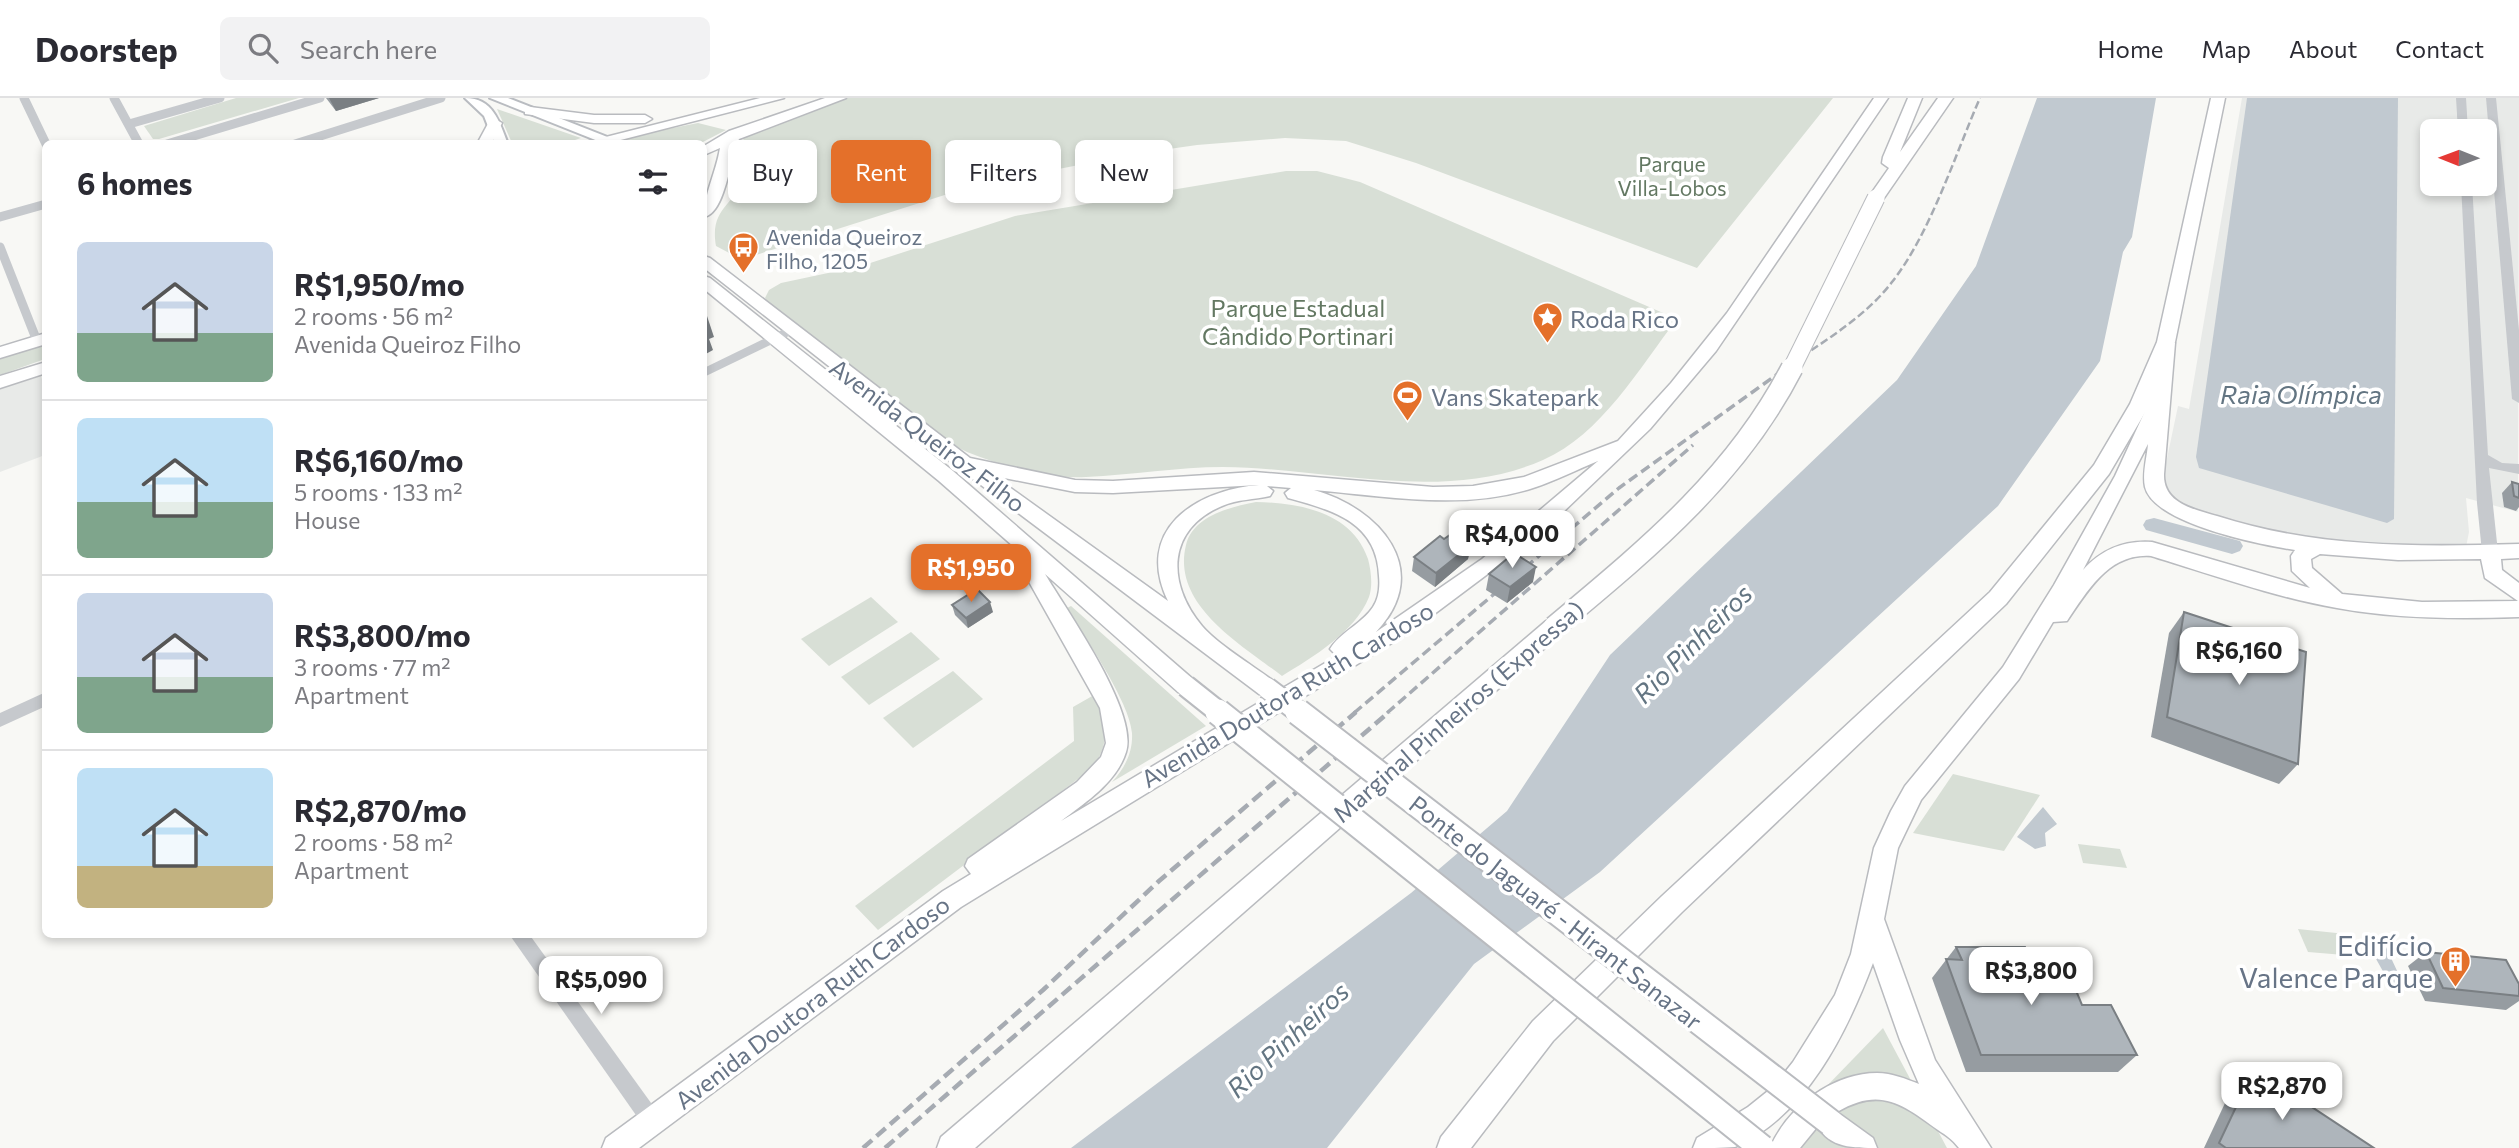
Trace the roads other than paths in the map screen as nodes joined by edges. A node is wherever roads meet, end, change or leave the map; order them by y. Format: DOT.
graph roads {
  1 [pos="24,98"];
  2 [pos="114,98"];
  3 [pos="220,98"];
  4 [pos="320,98"];
  5 [pos="441,98"];
  6 [pos="471,98"];
  7 [pos="496,98"];
  8 [pos="777,98"];
  9 [pos="839,98"];
  10 [pos="1881,98"];
  11 [pos="1915,98"];
  12 [pos="1946,98"];
  13 [pos="2218,98"];
  14 [pos="2461,98"];
  15 [pos="2491,98"];
  16 [pos="530,111"];
  17 [pos="703,115"];
  18 [pos="2462,119"];
  19 [pos="2492,119"];
  20 [pos="495,123"];
  21 [pos="129,124"];
  22 [pos="734,134"];
  23 [pos="44,140"];
  24 [pos="137,140"];
  25 [pos="180,140"];
  26 [pos="308,140"];
  27 [pos="486,140"];
  28 [pos="501,140"];
  29 [pos="606,140"];
  30 [pos="613,140"];
  31 [pos="707,149"];
  32 [pos="1894,170"];
  33 [pos="2497,187"];
  34 [pos="2467,196"];
  35 [pos="42,205"];
  36 [pos="707,207"];
  37 [pos="0,217"];
  38 [pos="0,247"];
  39 [pos="707,264"];
  40 [pos="707,283"];
  41 [pos="782,334"];
  42 [pos="41,339"];
  43 [pos="2166,342"];
  44 [pos="0,353"];
  45 [pos="42,367"];
  46 [pos="707,372"];
  47 [pos="2518,380"];
  48 [pos="0,381"];
  49 [pos="2162,394"];
  50 [pos="2519,399"];
  51 [pos="1623,443"];
  52 [pos="2482,458"];
  53 [pos="964,463"];
  54 [pos="2519,469"];
  55 [pos="1022,543"];
  56 [pos="2314,549"];
  57 [pos="2519,551"];
  58 [pos="2490,552"];
  59 [pos="2519,594"];
  60 [pos="2346,602"];
  61 [pos="2519,609"];
  62 [pos="1195,632"];
  63 [pos="1223,655"];
  64 [pos="2011,673"];
  65 [pos="1304,685"];
  66 [pos="42,700"];
  67 [pos="0,720"];
  68 [pos="952,898"];
  69 [pos="1872,921"];
  70 [pos="521,938"];
  71 [pos="652,1121"];
  72 [pos="1971,1141"];
  73 [pos="1860,1145"];
  74 [pos="616,1148"];
  75 [pos="952,1148"];
  76 [pos="1452,1148"];
  77 [pos="1707,1148"];
  78 [pos="1762,1148"];
  79 [pos="1784,1148"];
  1 -- 23 [label="street"];
  2 -- 21 [label="street"];
  3 -- 21 [label="street"];
  4 -- 25 [label="street"];
  5 -- 26 [label="street"];
  6 -- 20 [label="main road"];
  7 -- 16 [label="main road"];
  8 -- 17 [label="highway"];
  9 -- 22 [label="highway"];
  10 -- 51 [label="highway, Avenida Doutora Ruth Cardoso"];
  11 -- 32 [label="highway"];
  12 -- 32 [label="highway, Marginal Pinheiros (Expressa)"];
  13 -- 43 [label="highway"];
  14 -- 18 [label="street"];
  15 -- 19 [label="street"];
  16 -- 17 [label="highway"];
  16 -- 29 [label="main road"];
  17 -- 30 [label="highway"];
  20 -- 27 [label="highway"];
  20 -- 28 [label="main road"];
  21 -- 24 [label="street"];
  22 -- 31 [label="highway"];
  22 -- 36 [label="highway"];
  32 -- 75 [label="highway, Marginal Pinheiros (Expressa), bridge"];
  33 -- 47 [label="street"];
  34 -- 52 [label="street"];
  35 -- 37 [label="street"];
  38 -- 42 [label="street"];
  39 -- 41 [label="highway, Avenida Queiroz Filho"];
  40 -- 41 [label="highway, Avenida Queiroz Filho"];
  41 -- 46 [label="street"];
  41 -- 53 [label="highway, Avenida Queiroz Filho"];
  41 -- 55 [label="highway, Avenida Queiroz Filho"];
  42 -- 44 [label="highway"];
  43 -- 49 [label="highway"];
  43 -- 76 [label="highway"];
  45 -- 48 [label="highway"];
  47 -- 50 [label="street"];
  49 -- 56 [label="highway"];
  49 -- 64 [label="highway"];
  51 -- 53 [label="highway"];
  51 -- 65 [label="highway, Avenida Doutora Ruth Cardoso"];
  52 -- 54 [label="street"];
  52 -- 58 [label="street"];
  53 -- 62 [label="highway, Avenida Queiroz Filho"];
  55 -- 68 [label="highway"];
  55 -- 78 [label="highway, Avenida Queiroz Filho, bridge"];
  56 -- 58 [label="highway"];
  56 -- 60 [label="highway"];
  57 -- 58 [label="highway"];
  58 -- 59 [label="highway"];
  60 -- 61 [label="highway"];
  60 -- 64 [label="highway"];
  62 -- 63 [label="highway, Avenida Queiroz Filho"];
  62 -- 65 [label="highway"];
  63 -- 73 [label="highway, Ponte do Jaguaré - Hirant Sanazar, bridge"];
  64 -- 69 [label="highway"];
  65 -- 68 [label="highway, Avenida Doutora Ruth Cardoso"];
  66 -- 67 [label="street"];
  68 -- 71 [label="highway, Avenida Doutora Ruth Cardoso"];
  69 -- 72 [label="highway"];
  69 -- 77 [label="highway"];
  70 -- 71 [label="street"];
  71 -- 74 [label="highway, Avenida Doutora Ruth Cardoso"];
  72 -- 79 [label="highway"];
}
